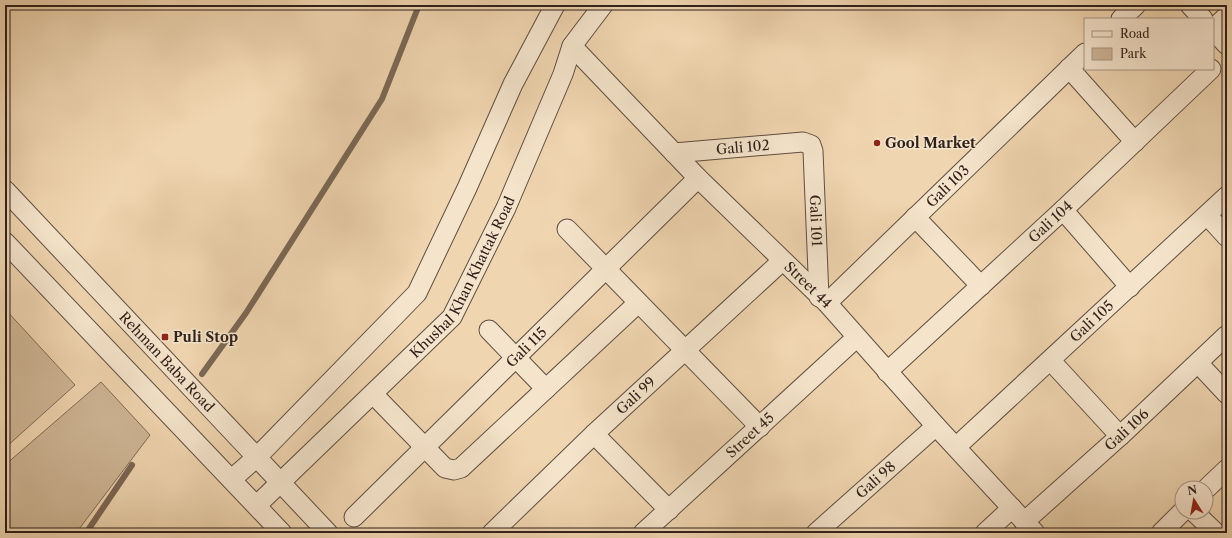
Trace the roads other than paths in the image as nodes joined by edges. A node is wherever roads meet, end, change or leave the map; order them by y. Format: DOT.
graph roads {
  1 [pos="555,5"];
  2 [pos="603,5"];
  3 [pos="1136,5"];
  4 [pos="1190,5"];
  5 [pos="1227,16"];
  6 [pos="1122,18"];
  7 [pos="1201,18"];
  8 [pos="1214,29"];
  9 [pos="1214,31"];
  10 [pos="1227,45"];
  11 [pos="572,46"];
  12 [pos="1084,53"];
  13 [pos="1227,54"];
  14 [pos="1214,66"];
  15 [pos="1069,68"];
  16 [pos="1210,70"];
  17 [pos="1135,142"];
  18 [pos="811,145"];
  19 [pos="674,153"];
  20 [pos="698,178"];
  21 [pos="5,190"];
  22 [pos="1227,196"];
  23 [pos="1063,210"];
  24 [pos="1207,215"];
  25 [pos="915,217"];
  26 [pos="567,229"];
  27 [pos="1227,237"];
  28 [pos="5,242"];
  29 [pos="782,261"];
  30 [pos="605,268"];
  31 [pos="981,286"];
  32 [pos="1130,286"];
  33 [pos="823,300"];
  34 [pos="638,303"];
  35 [pos="489,330"];
  36 [pos="1227,335"];
  37 [pos="856,338"];
  38 [pos="685,351"];
  39 [pos="517,358"];
  40 [pos="1051,361"];
  41 [pos="1198,363"];
  42 [pos="887,372"];
  43 [pos="546,389"];
  44 [pos="372,394"];
  45 [pos="1227,394"];
  46 [pos="936,426"];
  47 [pos="760,427"];
  48 [pos="594,434"];
  49 [pos="1120,436"];
  50 [pos="956,447"];
  51 [pos="426,449"];
  52 [pos="256,457"];
  53 [pos="1227,469"];
  54 [pos="232,479"];
  55 [pos="282,482"];
  56 [pos="1214,482"];
  57 [pos="257,505"];
  58 [pos="668,510"];
  59 [pos="354,518"];
  60 [pos="1174,520"];
  61 [pos="1202,520"];
  62 [pos="1024,521"];
  63 [pos="498,531"];
  64 [pos="282,533"];
  65 [pos="328,533"];
  66 [pos="644,533"];
  67 [pos="816,533"];
  68 [pos="985,533"];
  69 [pos="1161,533"];
  70 [pos="1216,533"];
  1 -- 52 [label="street, Khushal Khan Khattak Road"];
  2 -- 11 [label="street, Khushal Khan Khattak Road"];
  3 -- 6 [label="street"];
  4 -- 7 [label="street"];
  5 -- 8 [label="street"];
  9 -- 10 [label="street"];
  11 -- 19 [label="street, Street 44"];
  11 -- 44 [label="street, Khushal Khan Khattak Road"];
  12 -- 15 [label="street, Gali 103"];
  13 -- 14 [label="street, Gali 104"];
  15 -- 17 [label="street"];
  15 -- 25 [label="street, Gali 103"];
  16 -- 17 [label="street, Gali 104"];
  17 -- 23 [label="street, Gali 104"];
  18 -- 19 [label="street, Gali 102"];
  18 -- 33 [label="street, Gali 101"];
  19 -- 20 [label="street, Street 44"];
  20 -- 29 [label="street, Street 44"];
  20 -- 30 [label="street, Gali 115"];
  21 -- 52 [label="street, Rehman Baba Road"];
  22 -- 24 [label="street, Gali 105"];
  23 -- 31 [label="street, Gali 104"];
  23 -- 32 [label="street"];
  24 -- 27 [label="street"];
  24 -- 32 [label="street, Gali 105"];
  25 -- 31 [label="street"];
  25 -- 33 [label="street, Gali 103"];
  26 -- 30 [label="street"];
  28 -- 54 [label="street"];
  29 -- 33 [label="street, Street 44"];
  29 -- 38 [label="street, Gali 99"];
  30 -- 34 [label="street"];
  30 -- 39 [label="street, Gali 115"];
  31 -- 42 [label="street, Gali 104"];
  32 -- 40 [label="street, Gali 105"];
  33 -- 37 [label="street, Street 44"];
  34 -- 38 [label="street"];
  34 -- 43 [label="street"];
  35 -- 39 [label="street"];
  36 -- 41 [label="street, Gali 106"];
  37 -- 42 [label="street, Street 44"];
  37 -- 47 [label="street, Street 45"];
  38 -- 47 [label="street"];
  38 -- 48 [label="street, Gali 99"];
  39 -- 43 [label="street"];
  39 -- 51 [label="street, Gali 115"];
  40 -- 49 [label="street"];
  40 -- 50 [label="street, Gali 105"];
  41 -- 45 [label="street"];
  41 -- 49 [label="street, Gali 106"];
  42 -- 46 [label="street, Street 44"];
  43 -- 51 [label="street"];
  44 -- 51 [label="street"];
  44 -- 55 [label="street, Khushal Khan Khattak Road"];
  46 -- 50 [label="street, Street 44"];
  46 -- 67 [label="street, Gali 98"];
  47 -- 58 [label="street, Street 45"];
  48 -- 58 [label="street"];
  48 -- 63 [label="street, Gali 99"];
  49 -- 62 [label="street, Gali 106"];
  50 -- 62 [label="street, Street 44"];
  51 -- 59 [label="street, Gali 115"];
  52 -- 54 [label="street, Khushal Khan Khattak Road"];
  52 -- 55 [label="street, Rehman Baba Road"];
  53 -- 56 [label="street"];
  54 -- 57 [label="street"];
  55 -- 57 [label="street, Khushal Khan Khattak Road"];
  55 -- 65 [label="street, Rehman Baba Road"];
  57 -- 64 [label="street"];
  58 -- 66 [label="street, Street 45"];
  60 -- 69 [label="street"];
  61 -- 70 [label="street"];
  62 -- 68 [label="street, Gali 106"];
}
